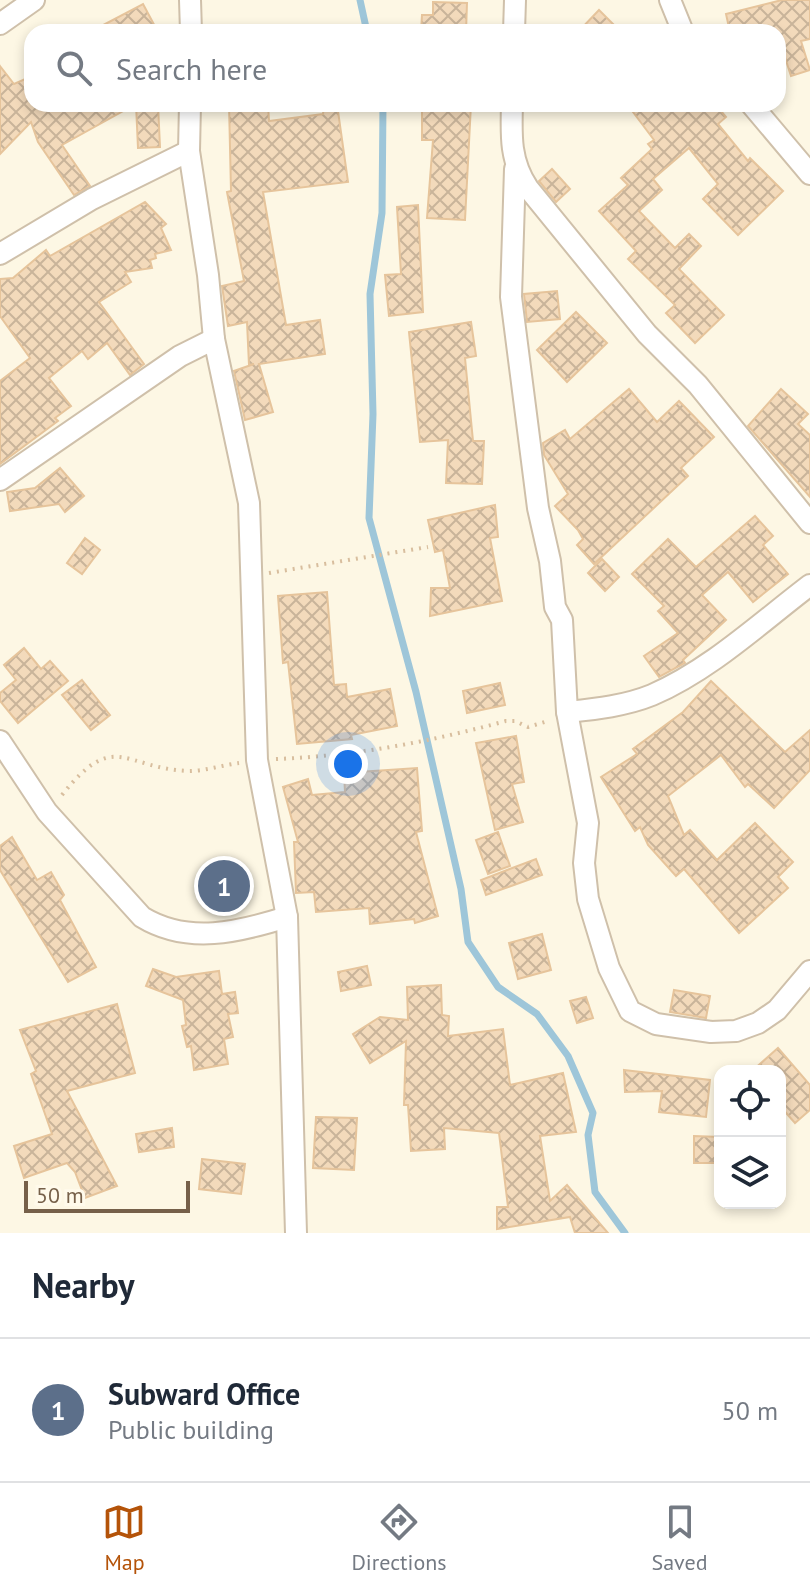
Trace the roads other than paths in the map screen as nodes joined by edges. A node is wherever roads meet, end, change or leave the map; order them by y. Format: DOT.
graph roads {
  1 [pos="34,0"];
  2 [pos="190,0"];
  3 [pos="515,0"];
  4 [pos="673,1"];
  5 [pos="0,24"];
  6 [pos="191,24"];
  7 [pos="514,24"];
  8 [pos="680,24"];
  9 [pos="190,112"];
  10 [pos="512,112"];
  11 [pos="758,112"];
  12 [pos="189,151"];
  13 [pos="515,169"];
  14 [pos="809,171"];
  15 [pos="0,254"];
  16 [pos="214,339"];
  17 [pos="0,480"];
  18 [pos="810,523"];
  19 [pos="810,585"];
  20 [pos="567,712"];
  21 [pos="0,741"];
  22 [pos="287,917"];
  23 [pos="810,971"];
  24 [pos="296,1233"];
  1 -- 5 [label="street"];
  2 -- 6 [label="street"];
  3 -- 7 [label="street"];
  4 -- 8 [label="street"];
  9 -- 12 [label="street"];
  10 -- 13 [label="street"];
  11 -- 14 [label="street"];
  12 -- 15 [label="street"];
  12 -- 16 [label="street"];
  13 -- 18 [label="street"];
  13 -- 20 [label="street"];
  16 -- 17 [label="street"];
  16 -- 22 [label="street"];
  19 -- 20 [label="street"];
  20 -- 23 [label="street"];
  21 -- 22 [label="street"];
  22 -- 24 [label="street"];
}
